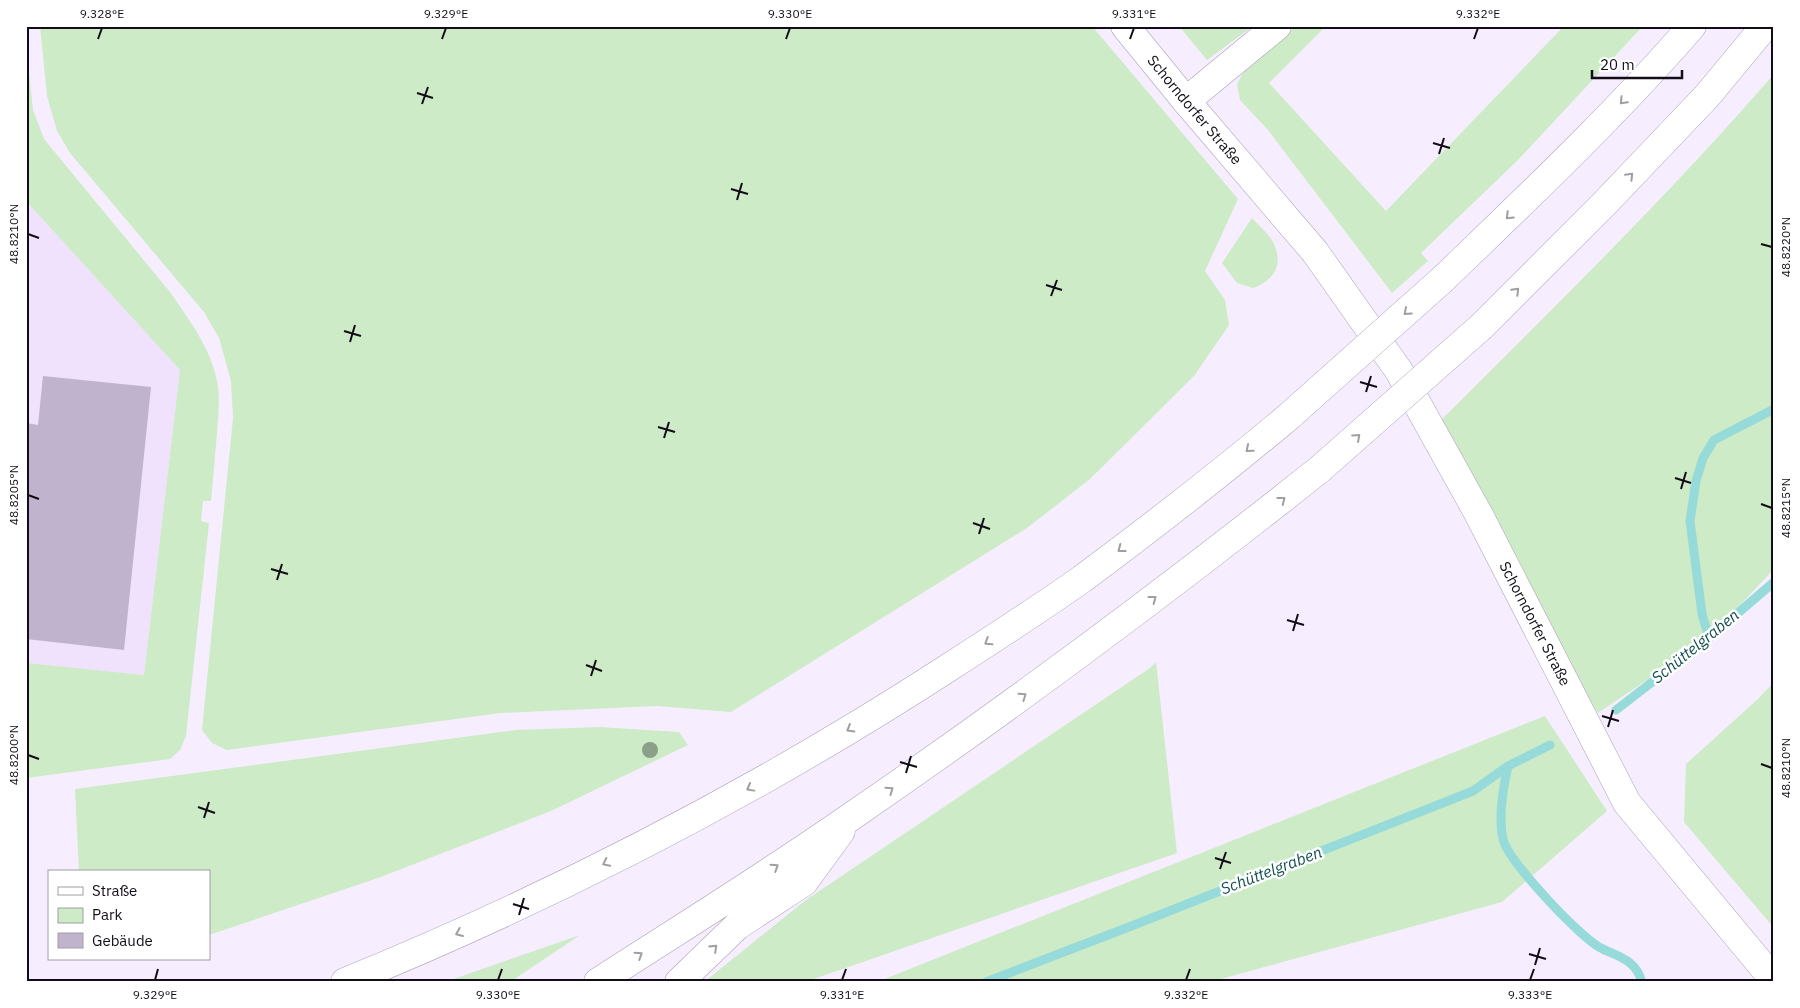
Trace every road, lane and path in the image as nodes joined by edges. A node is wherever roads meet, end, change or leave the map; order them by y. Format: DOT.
graph roads {
  1 [pos="1125,26"];
  2 [pos="1278,26"];
  3 [pos="1692,26"];
  4 [pos="1765,26"];
  5 [pos="1186,101"];
  6 [pos="850,818"];
  7 [pos="1774,980"];
  8 [pos="345,982"];
  9 [pos="598,982"];
  10 [pos="679,982"];
  1 -- 5 [label="main road, Schorndorfer Straße"];
  2 -- 5 [label="main road"];
  3 -- 8 [label="main road, one-way, bridge"];
  6 -- 4 [label="main road, one-way, bridge"];
  5 -- 7 [label="main road, Schorndorfer Straße"];
  9 -- 6 [label="main road, one-way"];
  10 -- 6 [label="main road, one-way"];
}
